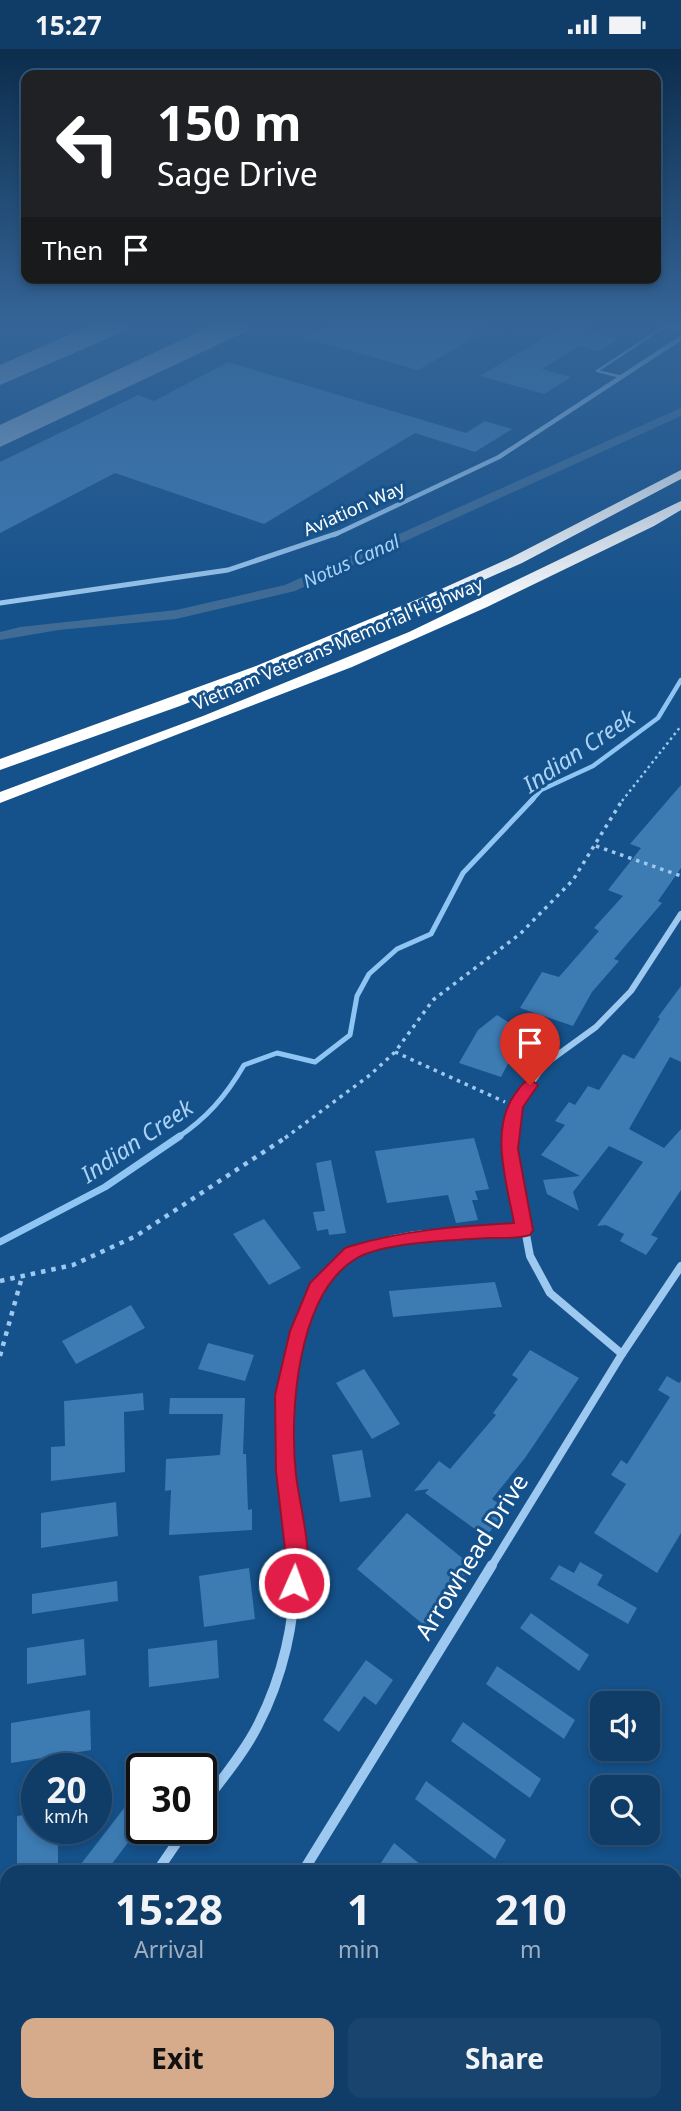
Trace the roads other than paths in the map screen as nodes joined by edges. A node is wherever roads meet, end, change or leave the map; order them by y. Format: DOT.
graph roads {
  1 [pos="554,421"];
  2 [pos="681,474"];
  3 [pos="681,505"];
  4 [pos="0,603"];
  5 [pos="0,765"];
  6 [pos="0,798"];
  7 [pos="681,914"];
  8 [pos="524,1230"];
  9 [pos="681,1266"];
  10 [pos="622,1354"];
  11 [pos="217,1784"];
  12 [pos="176,1844"];
  13 [pos="161,1865"];
  14 [pos="307,1865"];
  1 -- 4 [label="street, Aviation Way"];
  2 -- 5 [label="highway"];
  3 -- 6 [label="highway, Vietnam Veterans Memorial Highway"];
  7 -- 8 [label="street"];
  8 -- 10 [label="street"];
  8 -- 11 [label="street"];
  9 -- 10 [label="street, Arrowhead Drive"];
  10 -- 14 [label="street, Arrowhead Drive"];
  12 -- 13 [label="street"];
}
